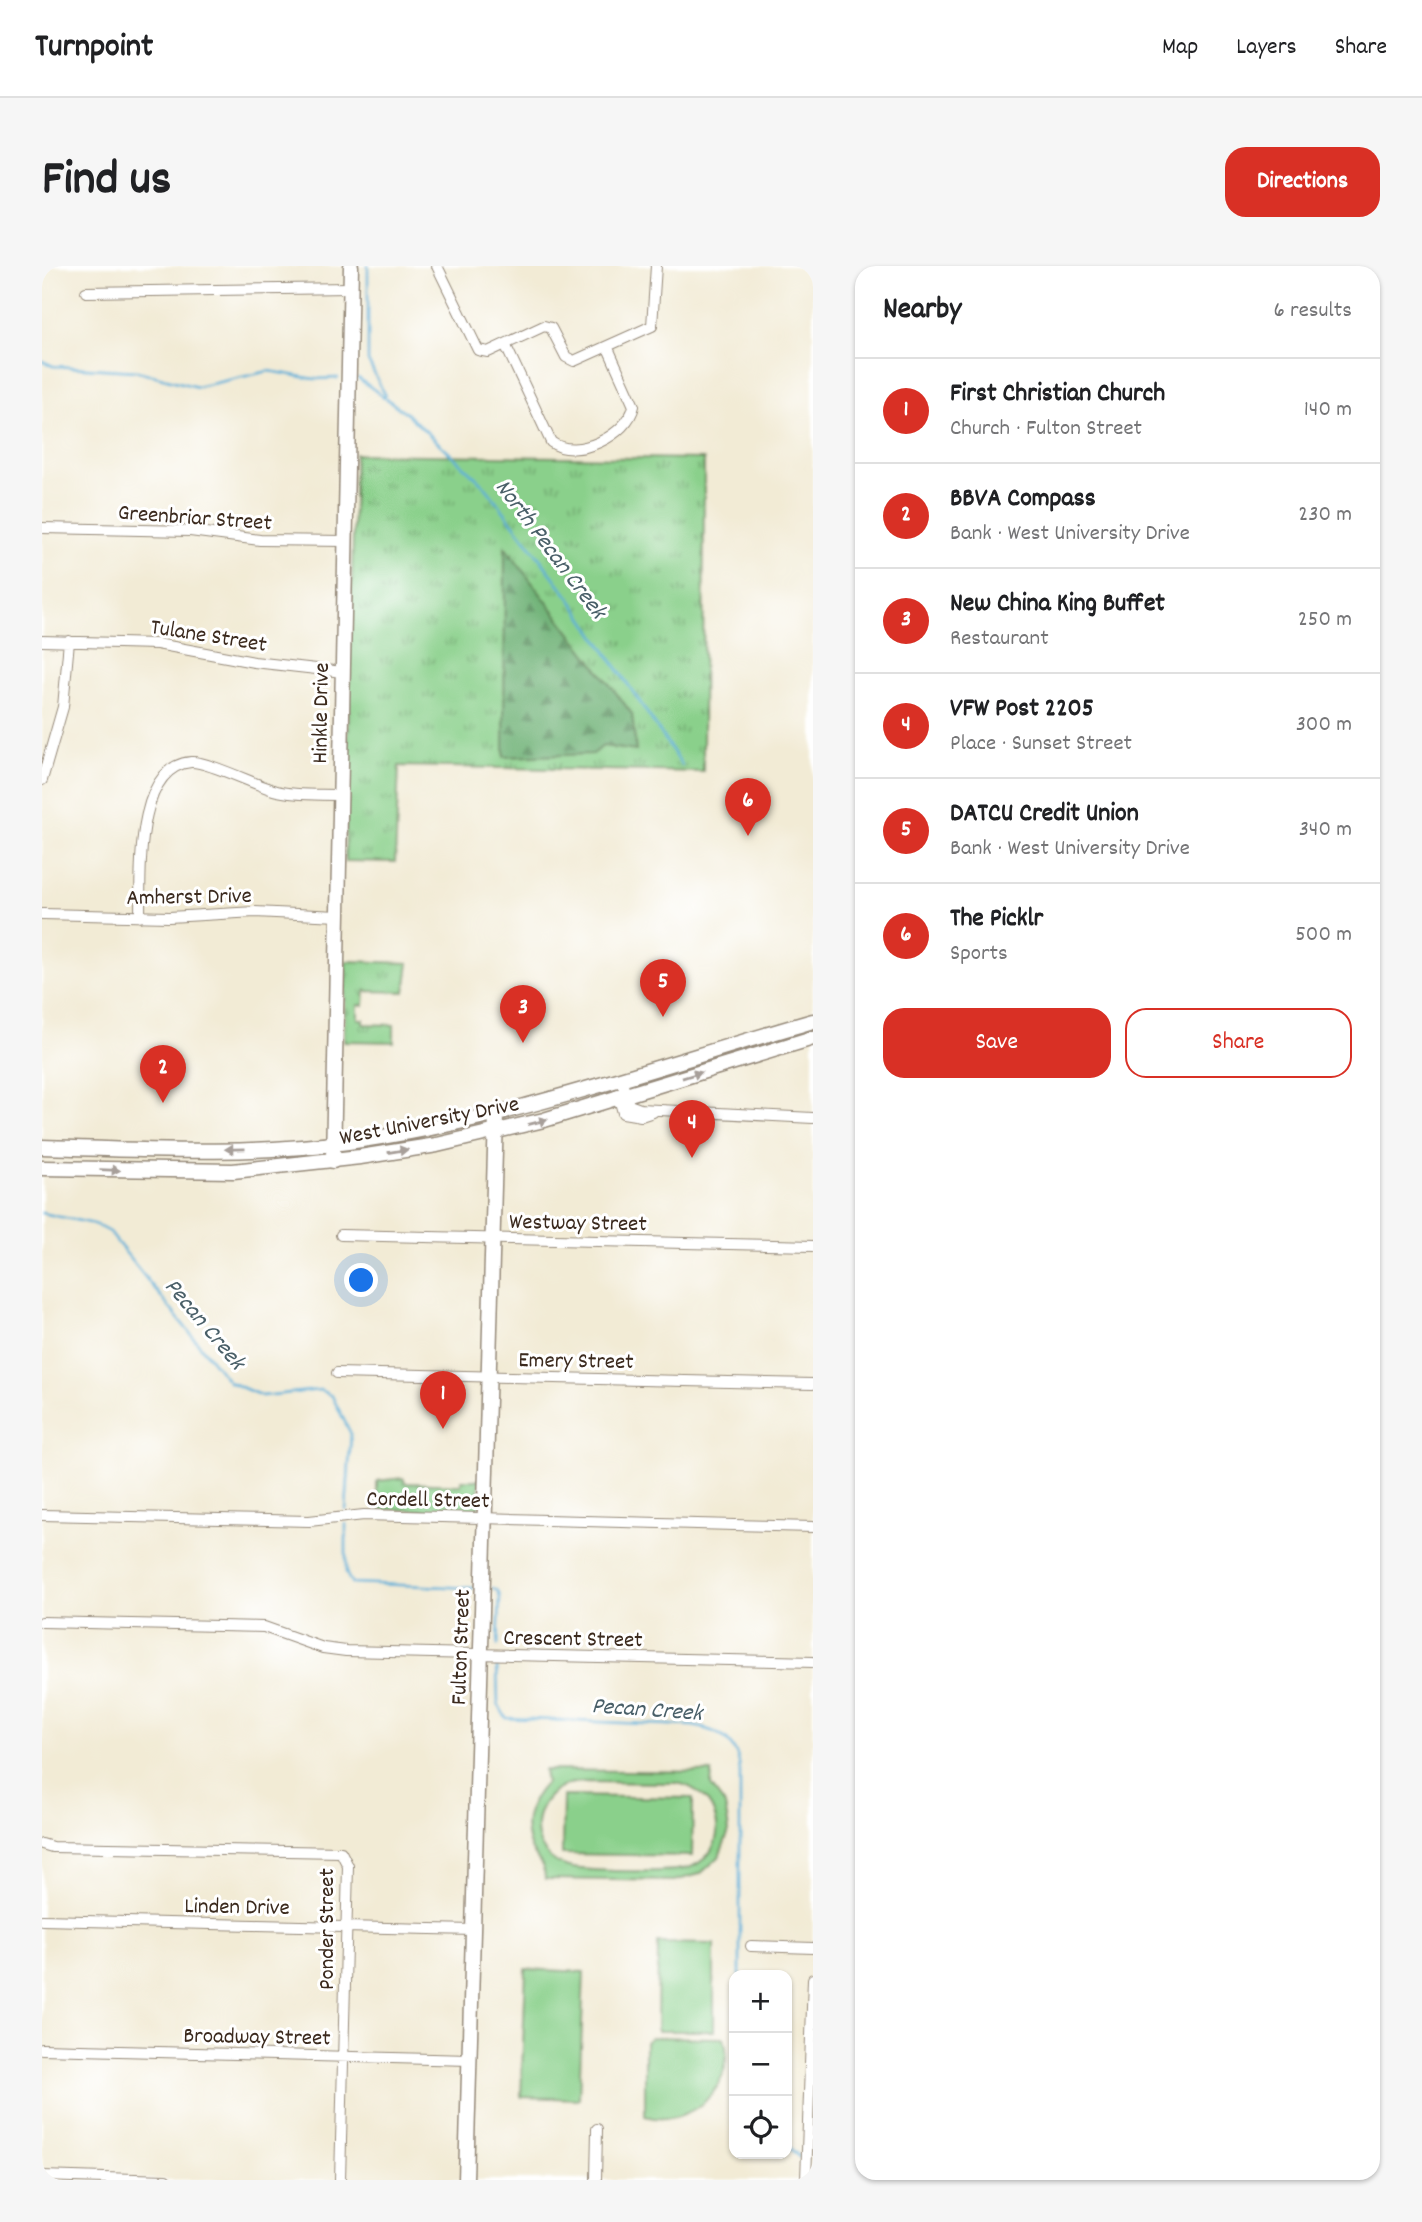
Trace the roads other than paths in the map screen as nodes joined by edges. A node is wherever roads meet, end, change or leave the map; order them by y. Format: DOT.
graph roads {
  1 [pos="351,266"];
  2 [pos="438,266"];
  3 [pos="656,266"];
  4 [pos="350,288"];
  5 [pos="86,292"];
  6 [pos="505,345"];
  7 [pos="608,348"];
  8 [pos="42,528"];
  9 [pos="345,541"];
  10 [pos="42,641"];
  11 [pos="69,641"];
  12 [pos="343,672"];
  13 [pos="44,761"];
  14 [pos="42,780"];
  15 [pos="341,795"];
  16 [pos="42,914"];
  17 [pos="140,916"];
  18 [pos="338,916"];
  19 [pos="813,1021"];
  20 [pos="813,1038"];
  21 [pos="621,1079"];
  22 [pos="622,1097"];
  23 [pos="496,1115"];
  24 [pos="813,1118"];
  25 [pos="495,1133"];
  26 [pos="333,1143"];
  27 [pos="42,1147"];
  28 [pos="333,1161"];
  29 [pos="42,1168"];
  30 [pos="341,1236"];
  31 [pos="492,1238"];
  32 [pos="813,1246"];
  33 [pos="337,1373"];
  34 [pos="489,1377"];
  35 [pos="813,1384"];
  36 [pos="42,1515"];
  37 [pos="485,1518"];
  38 [pos="813,1527"];
  39 [pos="42,1622"];
  40 [pos="481,1654"];
  41 [pos="813,1662"];
  42 [pos="42,1844"];
  43 [pos="42,1920"];
  44 [pos="346,1927"];
  45 [pos="474,1930"];
  46 [pos="751,1945"];
  47 [pos="813,1948"];
  48 [pos="813,1979"];
  49 [pos="42,2049"];
  50 [pos="343,2056"];
  51 [pos="470,2060"];
  52 [pos="597,2129"];
  53 [pos="42,2176"];
  54 [pos="166,2180"];
  55 [pos="340,2180"];
  56 [pos="467,2180"];
  57 [pos="596,2180"];
  58 [pos="806,2180"];
  1 -- 4 [label="street, Hinkle Drive"];
  2 -- 6 [label="street"];
  3 -- 7 [label="street"];
  4 -- 5 [label="street"];
  4 -- 9 [label="street, Hinkle Drive"];
  6 -- 7 [label="street"];
  6 -- 7 [label="street"];
  8 -- 9 [label="street, Greenbriar Street"];
  9 -- 12 [label="street, Hinkle Drive"];
  10 -- 11 [label="street, Tulane Street"];
  11 -- 12 [label="street, Tulane Street"];
  11 -- 13 [label="street"];
  12 -- 15 [label="street, Hinkle Drive"];
  13 -- 14 [label="street"];
  15 -- 17 [label="street"];
  15 -- 18 [label="street, Hinkle Drive"];
  16 -- 17 [label="street, Amherst Drive"];
  17 -- 18 [label="street, Amherst Drive"];
  18 -- 26 [label="street, Hinkle Drive"];
  19 -- 21 [label="street, West University Drive"];
  22 -- 20 [label="street, West University Drive, one-way"];
  21 -- 22 [label="street"];
  21 -- 23 [label="street, West University Drive"];
  22 -- 24 [label="street"];
  25 -- 22 [label="street, West University Drive, one-way"];
  23 -- 25 [label="street, Fulton Street"];
  23 -- 26 [label="street, West University Drive"];
  28 -- 25 [label="street, West University Drive, one-way"];
  25 -- 31 [label="street, Fulton Street"];
  26 -- 27 [label="street, West University Drive, one-way"];
  26 -- 28 [label="street, Hinkle Drive"];
  29 -- 28 [label="street, West University Drive, one-way"];
  30 -- 31 [label="street, Westway Street"];
  31 -- 32 [label="street, Westway Street"];
  31 -- 34 [label="street, Fulton Street"];
  33 -- 34 [label="street, Emery Street"];
  34 -- 35 [label="street, Emery Street"];
  34 -- 37 [label="street, Fulton Street"];
  36 -- 37 [label="street, Cordell Street"];
  37 -- 38 [label="street, Cordell Street"];
  37 -- 40 [label="street, Fulton Street"];
  39 -- 40 [label="street, Crescent Street"];
  40 -- 41 [label="street, Crescent Street"];
  40 -- 45 [label="street, Fulton Street"];
  42 -- 44 [label="street, Ponder Street"];
  43 -- 44 [label="street, Linden Drive"];
  44 -- 45 [label="street, Linden Drive"];
  44 -- 50 [label="street, Ponder Street"];
  45 -- 51 [label="street, Fulton Street"];
  46 -- 47 [label="street"];
  48 -- 58 [label="street"];
  49 -- 50 [label="street, Broadway Street"];
  50 -- 51 [label="street, Broadway Street"];
  50 -- 55 [label="street, Ponder Street"];
  51 -- 56 [label="street, Fulton Street"];
  52 -- 57 [label="street"];
  53 -- 54 [label="street"];
}
